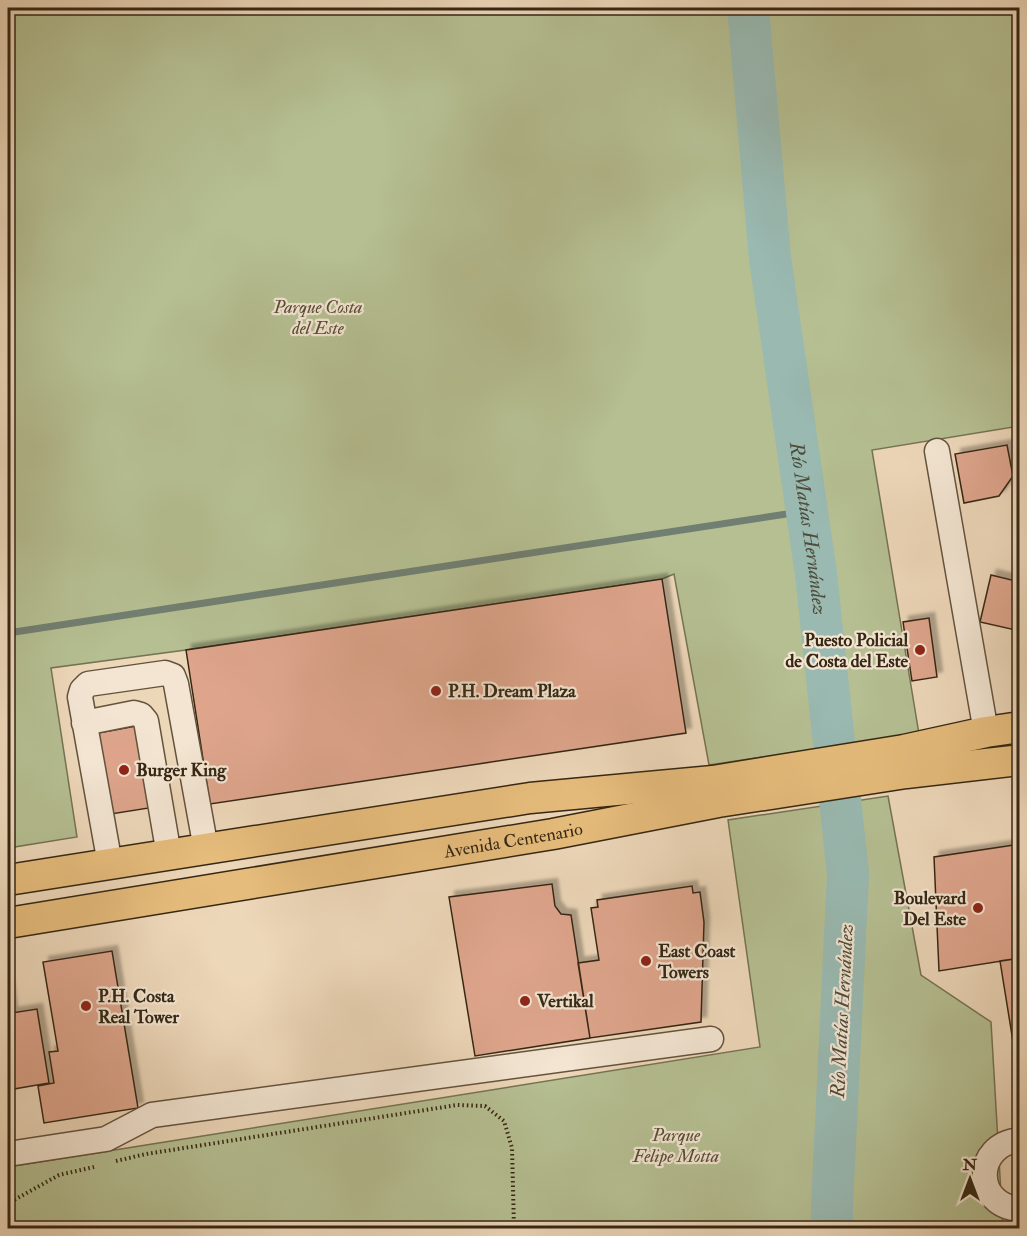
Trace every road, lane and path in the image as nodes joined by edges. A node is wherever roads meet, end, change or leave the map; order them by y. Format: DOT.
graph roads {
  1 [pos="937,451"];
  2 [pos="84,723"];
  3 [pos="1020,727"];
  4 [pos="986,732"];
  5 [pos="1020,760"];
  6 [pos="905,761"];
  7 [pos="716,791"];
  8 [pos="206,849"];
  9 [pos="169,855"];
  10 [pos="110,864"];
  11 [pos="8,880"];
  12 [pos="8,922"];
  13 [pos="711,1039"];
  14 [pos="1020,1140"];
  15 [pos="8,1154"];
  16 [pos="113,1162"];
  17 [pos="102,1165"];
  18 [pos="8,1206"];
  19 [pos="1020,1209"];
  20 [pos="514,1228"];
  1 -- 4 [label="street"];
  2 -- 8 [label="street"];
  2 -- 9 [label="street"];
  2 -- 10 [label="street"];
  3 -- 4 [label="main road, Avenida Centenario"];
  4 -- 6 [label="main road, Avenida Centenario"];
  5 -- 6 [label="main road, Avenida Centenario"];
  6 -- 7 [label="main road, Avenida Centenario"];
  7 -- 8 [label="main road, Avenida Centenario"];
  7 -- 12 [label="main road, Avenida Centenario"];
  8 -- 9 [label="main road, Avenida Centenario"];
  9 -- 10 [label="main road, Avenida Centenario"];
  10 -- 11 [label="main road, Avenida Centenario"];
  13 -- 15 [label="street"];
  14 -- 19 [label="street"];
  16 -- 20 [label="path"];
  17 -- 18 [label="path"];
}
